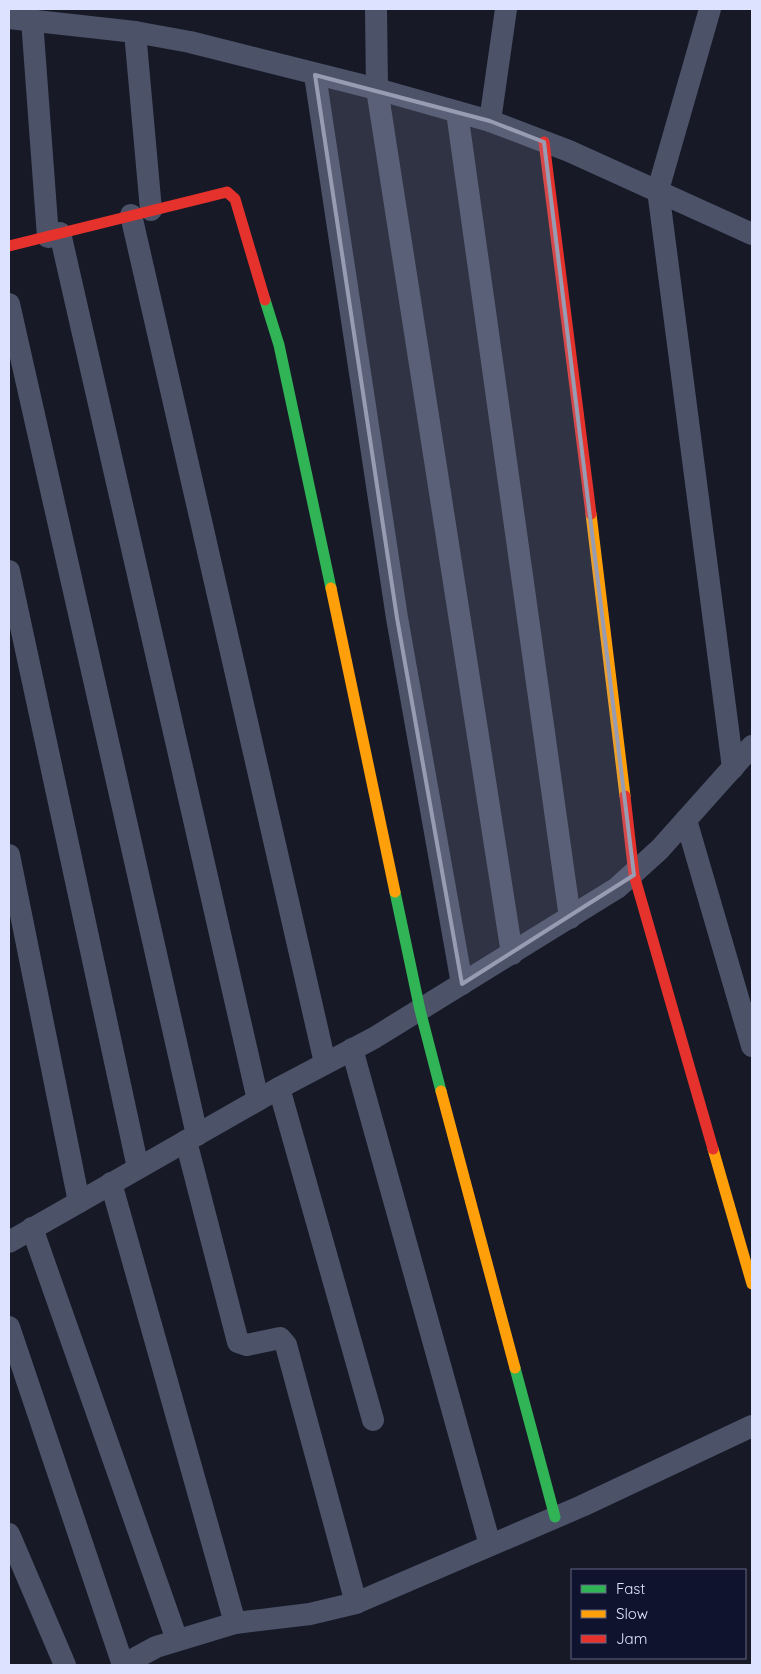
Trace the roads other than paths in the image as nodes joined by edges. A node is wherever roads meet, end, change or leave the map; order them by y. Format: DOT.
graph roads {
  1 [pos="376,9"];
  2 [pos="506,9"];
  3 [pos="710,9"];
  4 [pos="9,18"];
  5 [pos="32,20"];
  6 [pos="135,32"];
  7 [pos="315,75"];
  8 [pos="377,89"];
  9 [pos="457,112"];
  10 [pos="490,121"];
  11 [pos="544,142"];
  12 [pos="658,190"];
  13 [pos="141,213"];
  14 [pos="752,231"];
  15 [pos="54,235"];
  16 [pos="9,246"];
  17 [pos="9,304"];
  18 [pos="9,571"];
  19 [pos="746,754"];
  20 [pos="686,820"];
  21 [pos="9,855"];
  22 [pos="634,875"];
  23 [pos="570,918"];
  24 [pos="512,954"];
  25 [pos="462,984"];
  26 [pos="744,985"];
  27 [pos="420,1010"];
  28 [pos="752,1046"];
  29 [pos="352,1049"];
  30 [pos="325,1063"];
  31 [pos="278,1088"];
  32 [pos="258,1100"];
  33 [pos="192,1138"];
  34 [pos="138,1168"];
  35 [pos="110,1183"];
  36 [pos="79,1202"];
  37 [pos="32,1228"];
  38 [pos="10,1236"];
  39 [pos="752,1284"];
  40 [pos="9,1327"];
  41 [pos="373,1420"];
  42 [pos="752,1426"];
  43 [pos="555,1517"];
  44 [pos="9,1534"];
  45 [pos="490,1545"];
  46 [pos="356,1603"];
  47 [pos="235,1622"];
  48 [pos="177,1640"];
  49 [pos="65,1665"];
  50 [pos="123,1665"];
  1 -- 8 [label="street"];
  2 -- 10 [label="street"];
  3 -- 12 [label="street"];
  4 -- 5 [label="street"];
  5 -- 6 [label="street"];
  5 -- 15 [label="street"];
  6 -- 7 [label="street"];
  6 -- 13 [label="street"];
  7 -- 8 [label="street"];
  7 -- 25 [label="street"];
  8 -- 9 [label="street"];
  8 -- 24 [label="street"];
  9 -- 10 [label="street"];
  9 -- 23 [label="street"];
  10 -- 11 [label="street"];
  11 -- 12 [label="street"];
  11 -- 22 [label="street"];
  12 -- 14 [label="street"];
  12 -- 19 [label="street"];
  13 -- 15 [label="street"];
  13 -- 27 [label="street"];
  13 -- 30 [label="street"];
  15 -- 16 [label="street"];
  15 -- 32 [label="street"];
  17 -- 33 [label="street"];
  18 -- 34 [label="street"];
  19 -- 20 [label="street"];
  20 -- 22 [label="street"];
  20 -- 26 [label="street"];
  21 -- 36 [label="street"];
  22 -- 23 [label="street"];
  22 -- 39 [label="street"];
  23 -- 24 [label="street"];
  24 -- 25 [label="street"];
  25 -- 27 [label="street"];
  26 -- 28 [label="street"];
  27 -- 29 [label="street"];
  27 -- 43 [label="street"];
  29 -- 30 [label="street"];
  29 -- 45 [label="street"];
  30 -- 31 [label="street"];
  31 -- 32 [label="street"];
  31 -- 41 [label="street"];
  32 -- 33 [label="street"];
  33 -- 34 [label="street"];
  33 -- 46 [label="street"];
  34 -- 35 [label="street"];
  35 -- 36 [label="street"];
  35 -- 47 [label="street"];
  36 -- 37 [label="street"];
  37 -- 38 [label="street"];
  37 -- 48 [label="street"];
  40 -- 50 [label="street"];
  42 -- 43 [label="street"];
  43 -- 45 [label="street"];
  44 -- 49 [label="street"];
  45 -- 46 [label="street"];
  46 -- 47 [label="street"];
  47 -- 48 [label="street"];
  48 -- 50 [label="street"];
}
